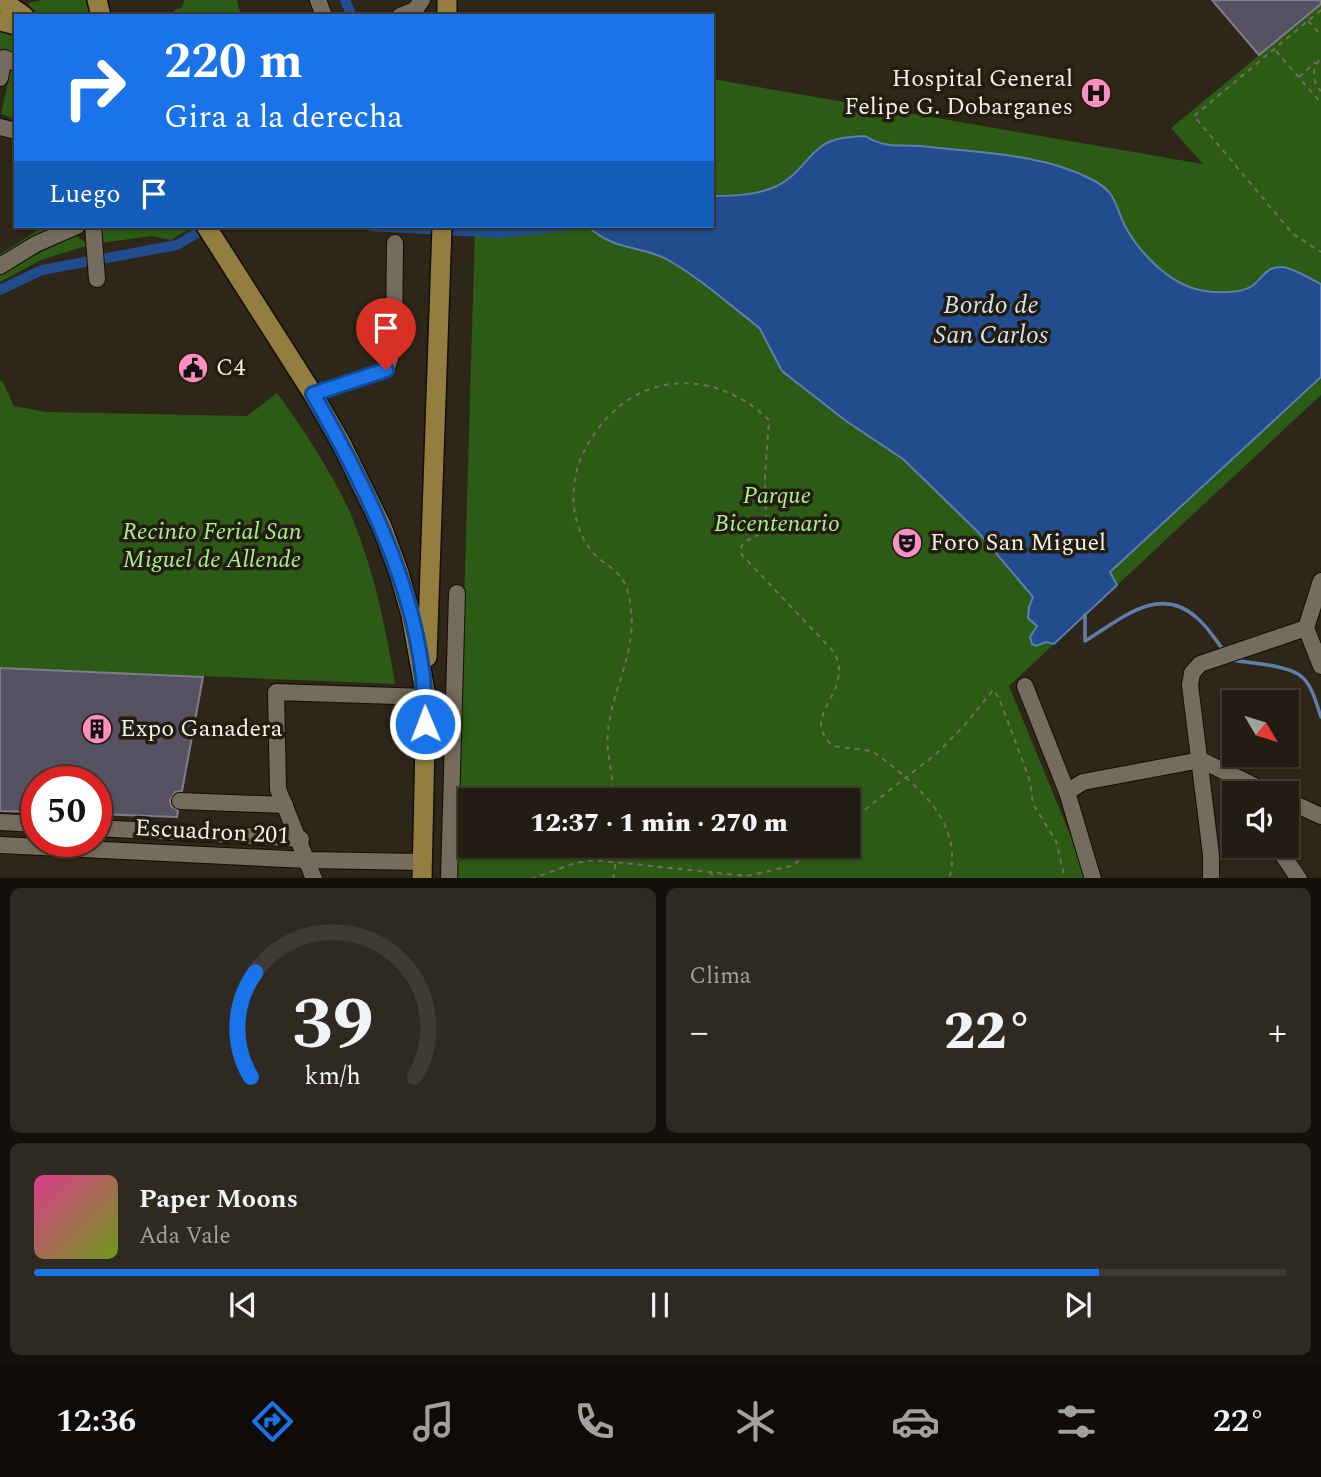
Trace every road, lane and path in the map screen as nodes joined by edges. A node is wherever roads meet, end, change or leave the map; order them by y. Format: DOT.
graph roads {
  1 [pos="1,0"];
  2 [pos="422,0"];
  3 [pos="1321,10"];
  4 [pos="21,14"];
  5 [pos="405,14"];
  6 [pos="1308,21"];
  7 [pos="1321,35"];
  8 [pos="1275,49"];
  9 [pos="1320,59"];
  10 [pos="7,60"];
  11 [pos="1298,77"];
  12 [pos="0,78"];
  13 [pos="1321,91"];
  14 [pos="1321,103"];
  15 [pos="72,228"];
  16 [pos="93,228"];
  17 [pos="208,229"];
  18 [pos="442,231"];
  19 [pos="395,243"];
  20 [pos="1321,251"];
  21 [pos="0,267"];
  22 [pos="97,279"];
  23 [pos="313,394"];
  24 [pos="1321,581"];
  25 [pos="457,593"];
  26 [pos="1306,628"];
  27 [pos="428,629"];
  28 [pos="456,629"];
  29 [pos="1321,666"];
  30 [pos="1025,686"];
  31 [pos="426,697"];
  32 [pos="1201,760"];
  33 [pos="1228,774"];
  34 [pos="907,778"];
  35 [pos="1233,781"];
  36 [pos="1243,781"];
  37 [pos="610,788"];
  38 [pos="1067,792"];
  39 [pos="180,801"];
  40 [pos="285,805"];
  41 [pos="1299,806"];
  42 [pos="860,814"];
  43 [pos="1321,816"];
  44 [pos="0,822"];
  45 [pos="21,823"];
  46 [pos="112,829"];
  47 [pos="0,833"];
  48 [pos="300,839"];
  49 [pos="0,845"];
  50 [pos="615,858"];
  51 [pos="804,858"];
  52 [pos="1285,858"];
  53 [pos="307,860"];
  54 [pos="616,861"];
  55 [pos="422,870"];
  56 [pos="710,870"];
  57 [pos="449,874"];
  58 [pos="744,877"];
  59 [pos="314,878"];
  60 [pos="531,878"];
  61 [pos="613,878"];
  62 [pos="715,878"];
  63 [pos="949,878"];
  64 [pos="1065,878"];
  65 [pos="1093,878"];
  66 [pos="1211,878"];
  67 [pos="1299,878"];
  1 -- 4 [label="main road"];
  2 -- 5 [label="street"];
  3 -- 6 [label="path"];
  6 -- 7 [label="path"];
  6 -- 8 [label="path"];
  8 -- 11 [label="path"];
  8 -- 20 [label="path"];
  9 -- 11 [label="path"];
  9 -- 13 [label="path"];
  10 -- 12 [label="street"];
  11 -- 14 [label="path"];
  15 -- 21 [label="street"];
  16 -- 22 [label="street"];
  17 -- 23 [label="main road"];
  18 -- 27 [label="main road"];
  19 -- 23 [label="street"];
  23 -- 31 [label="main road"];
  24 -- 26 [label="street"];
  25 -- 28 [label="street"];
  26 -- 29 [label="street"];
  26 -- 32 [label="street"];
  27 -- 28 [label="street"];
  27 -- 31 [label="main road"];
  28 -- 57 [label="street"];
  30 -- 38 [label="street"];
  31 -- 40 [label="street"];
  31 -- 55 [label="main road"];
  32 -- 33 [label="street"];
  32 -- 38 [label="street"];
  32 -- 66 [label="street"];
  33 -- 35 [label="street"];
  33 -- 36 [label="street"];
  34 -- 37 [label="path"];
  34 -- 42 [label="path"];
  34 -- 63 [label="path"];
  34 -- 64 [label="path"];
  38 -- 65 [label="street"];
  39 -- 40 [label="street"];
  40 -- 48 [label="street"];
  41 -- 43 [label="street"];
  44 -- 45 [label="street"];
  44 -- 47 [label="street"];
  46 -- 48 [label="street"];
  48 -- 53 [label="street"];
  49 -- 53 [label="street, Escuadron 201"];
  50 -- 54 [label="path"];
  51 -- 58 [label="path"];
  52 -- 67 [label="street"];
  53 -- 55 [label="street, Escuadron 201"];
  53 -- 59 [label="street"];
  54 -- 56 [label="path"];
  54 -- 60 [label="path"];
  54 -- 61 [label="path"];
  55 -- 57 [label="street, Escuadron 201"];
  56 -- 58 [label="path"];
  56 -- 62 [label="path"];
}
